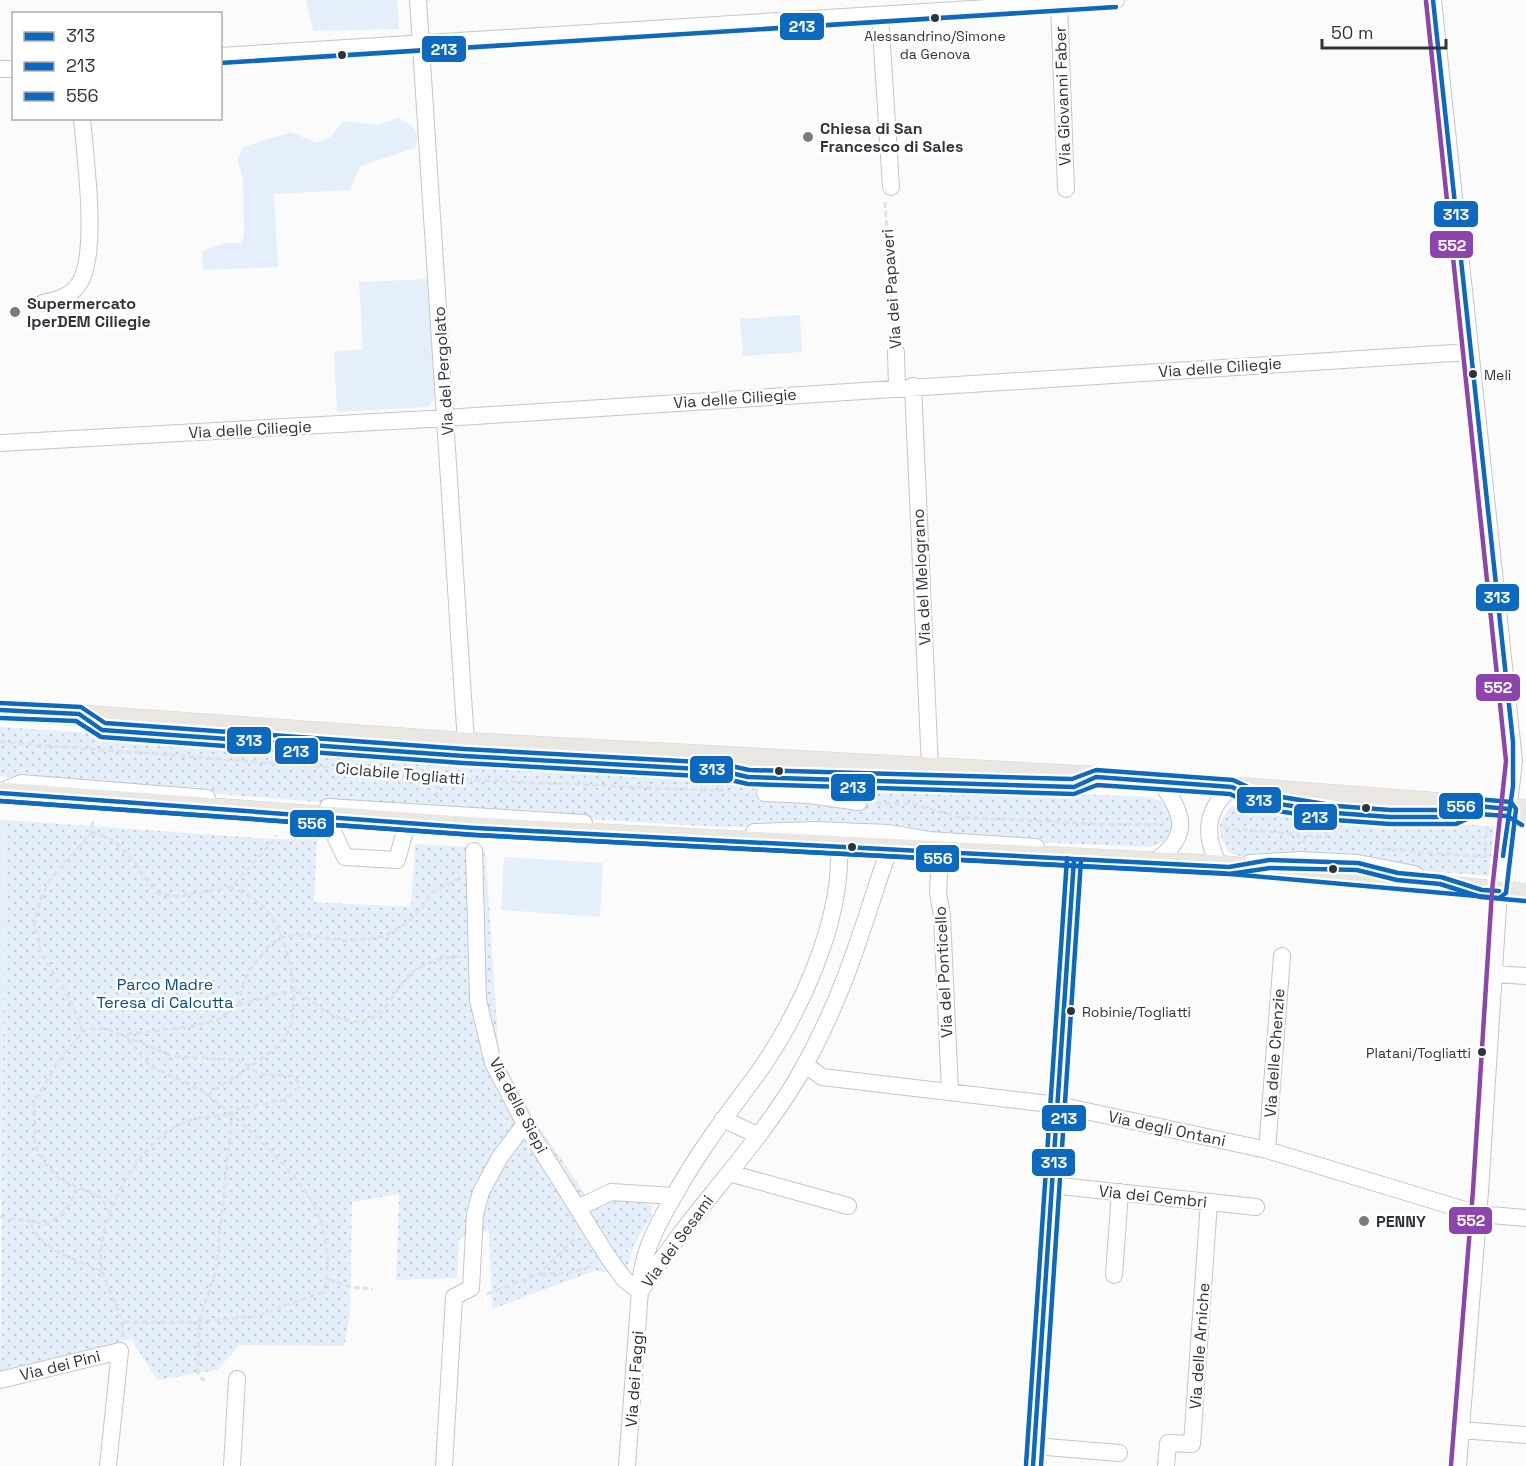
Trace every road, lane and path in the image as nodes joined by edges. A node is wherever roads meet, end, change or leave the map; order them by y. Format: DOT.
graph roads {
  1 [pos="418,0"];
  2 [pos="1116,0"];
  3 [pos="1433,0"];
  4 [pos="1050,2"];
  5 [pos="880,15"];
  6 [pos="420,43"];
  7 [pos="222,56"];
  8 [pos="82,120"];
  9 [pos="1066,189"];
  10 [pos="888,193"];
  11 [pos="43,303"];
  12 [pos="1469,351"];
  13 [pos="896,352"];
  14 [pos="905,387"];
  15 [pos="447,418"];
  16 [pos="0,443"];
  17 [pos="0,710"];
  18 [pos="79,714"];
  19 [pos="0,742"];
  20 [pos="1520,742"];
  21 [pos="466,743"];
  22 [pos="437,768"];
  23 [pos="930,768"];
  24 [pos="436,777"];
  25 [pos="1096,777"];
  26 [pos="1160,782"];
  27 [pos="1233,787"];
  28 [pos="732,791"];
  29 [pos="0,792"];
  30 [pos="765,793"];
  31 [pos="859,802"];
  32 [pos="436,809"];
  33 [pos="1520,812"];
  34 [pos="1327,816"];
  35 [pos="326,817"];
  36 [pos="93,821"];
  37 [pos="407,823"];
  38 [pos="1174,824"];
  39 [pos="1487,826"];
  40 [pos="1220,828"];
  41 [pos="91,833"];
  42 [pos="276,835"];
  43 [pos="1303,843"];
  44 [pos="1310,844"];
  45 [pos="839,849"];
  46 [pos="1302,849"];
  47 [pos="1381,849"];
  48 [pos="474,851"];
  49 [pos="889,851"];
  50 [pos="940,853"];
  51 [pos="1485,856"];
  52 [pos="1494,858"];
  53 [pos="1074,859"];
  54 [pos="1100,860"];
  55 [pos="1154,862"];
  56 [pos="1484,866"];
  57 [pos="1225,867"];
  58 [pos="476,877"];
  59 [pos="231,887"];
  60 [pos="1490,891"];
  61 [pos="1526,894"];
  62 [pos="282,937"];
  63 [pos="477,955"];
  64 [pos="1282,956"];
  65 [pos="1494,974"];
  66 [pos="1526,976"];
  67 [pos="294,989"];
  68 [pos="239,1005"];
  69 [pos="83,1031"];
  70 [pos="125,1034"];
  71 [pos="805,1064"];
  72 [pos="249,1066"];
  73 [pos="950,1091"];
  74 [pos="207,1095"];
  75 [pos="1058,1105"];
  76 [pos="232,1115"];
  77 [pos="723,1119"];
  78 [pos="525,1124"];
  79 [pos="757,1135"];
  80 [pos="1267,1150"];
  81 [pos="729,1173"];
  82 [pos="1051,1185"];
  83 [pos="79,1188"];
  84 [pos="1120,1192"];
  85 [pos="674,1196"];
  86 [pos="1209,1202"];
  87 [pos="848,1206"];
  88 [pos="1256,1207"];
  89 [pos="578,1208"];
  90 [pos="109,1214"];
  91 [pos="1478,1214"];
  92 [pos="0,1217"];
  93 [pos="1526,1218"];
  94 [pos="31,1223"];
  95 [pos="599,1243"];
  96 [pos="102,1271"];
  97 [pos="539,1274"];
  98 [pos="1114,1275"];
  99 [pos="328,1279"];
  100 [pos="471,1288"];
  101 [pos="373,1289"];
  102 [pos="640,1292"];
  103 [pos="124,1322"];
  104 [pos="199,1323"];
  105 [pos="120,1351"];
  106 [pos="237,1379"];
  107 [pos="0,1380"];
  108 [pos="204,1381"];
  109 [pos="1461,1430"];
  110 [pos="1526,1435"];
  111 [pos="1034,1446"];
  112 [pos="1119,1453"];
  113 [pos="108,1466"];
  114 [pos="232,1466"];
  115 [pos="444,1466"];
  116 [pos="627,1466"];
  117 [pos="1033,1466"];
  118 [pos="1166,1466"];
  119 [pos="1458,1466"];
  1 -- 6 [label="street, Via del Pergolato"];
  2 -- 4 [label="street"];
  3 -- 12 [label="street"];
  4 -- 5 [label="street"];
  4 -- 9 [label="street, Via Giovanni Faber"];
  5 -- 6 [label="street"];
  5 -- 10 [label="street"];
  6 -- 7 [label="street"];
  6 -- 15 [label="street, Via del Pergolato"];
  8 -- 11 [label="street"];
  10 -- 13 [label="path, Via dei Papaveri"];
  12 -- 14 [label="street, Via delle Ciliegie"];
  12 -- 20 [label="street"];
  13 -- 14 [label="street, Via dei Papaveri"];
  14 -- 15 [label="street, Via delle Ciliegie"];
  14 -- 23 [label="street, Via del Melograno"];
  15 -- 16 [label="street, Via delle Ciliegie"];
  15 -- 21 [label="street, Via del Pergolato"];
  17 -- 18 [label="main road"];
  18 -- 21 [label="main road"];
  18 -- 25 [label="street"];
  19 -- 24 [label="path, Ciclabile Togliatti"];
  20 -- 33 [label="street"];
  21 -- 23 [label="main road"];
  22 -- 24 [label="path"];
  23 -- 25 [label="main road"];
  24 -- 28 [label="path, Ciclabile Togliatti"];
  24 -- 32 [label="path"];
  25 -- 26 [label="main road"];
  26 -- 27 [label="main road"];
  26 -- 55 [label="street"];
  27 -- 33 [label="main road"];
  27 -- 57 [label="street"];
  29 -- 35 [label="main road"];
  29 -- 54 [label="street"];
  30 -- 31 [label="street"];
  31 -- 38 [label="path"];
  33 -- 60 [label="street"];
  34 -- 43 [label="path"];
  35 -- 37 [label="main road"];
  35 -- 37 [label="street"];
  36 -- 41 [label="path"];
  37 -- 45 [label="main road"];
  39 -- 51 [label="path"];
  40 -- 43 [label="path"];
  41 -- 59 [label="path"];
  41 -- 69 [label="path"];
  42 -- 59 [label="path"];
  43 -- 44 [label="path"];
  43 -- 46 [label="path"];
  45 -- 49 [label="main road"];
  45 -- 77 [label="street, Via dei Sesami"];
  47 -- 51 [label="path"];
  48 -- 58 [label="street, Via delle Siepi"];
  49 -- 50 [label="main road"];
  49 -- 71 [label="street, Via dei Sesami"];
  50 -- 53 [label="main road"];
  50 -- 73 [label="street, Via del Ponticello"];
  51 -- 52 [label="path"];
  51 -- 56 [label="path"];
  53 -- 54 [label="main road"];
  53 -- 75 [label="street"];
  54 -- 55 [label="main road"];
  55 -- 57 [label="main road"];
  57 -- 60 [label="main road"];
  58 -- 62 [label="path"];
  58 -- 63 [label="street, Via delle Siepi"];
  59 -- 62 [label="path"];
  60 -- 61 [label="main road"];
  60 -- 65 [label="street"];
  62 -- 67 [label="path"];
  62 -- 68 [label="path"];
  63 -- 67 [label="path"];
  63 -- 78 [label="street, Via delle Siepi"];
  64 -- 80 [label="street, Via delle Chenzie"];
  65 -- 66 [label="street"];
  65 -- 91 [label="street"];
  67 -- 68 [label="path"];
  67 -- 72 [label="path"];
  68 -- 70 [label="path"];
  69 -- 70 [label="path"];
  69 -- 83 [label="path"];
  70 -- 72 [label="path"];
  70 -- 74 [label="path"];
  71 -- 73 [label="street, Via degli Ontani"];
  71 -- 79 [label="street, Via dei Sesami"];
  72 -- 74 [label="path"];
  72 -- 76 [label="path"];
  73 -- 75 [label="street, Via degli Ontani"];
  74 -- 76 [label="path"];
  75 -- 80 [label="street, Via degli Ontani"];
  75 -- 82 [label="street"];
  76 -- 90 [label="path"];
  76 -- 99 [label="path"];
  76 -- 104 [label="path"];
  77 -- 79 [label="street"];
  77 -- 85 [label="street, Via dei Sesami"];
  78 -- 89 [label="street, Via delle Siepi"];
  78 -- 100 [label="street"];
  79 -- 81 [label="street, Via dei Sesami"];
  80 -- 91 [label="street, Via degli Ontani"];
  81 -- 87 [label="street"];
  81 -- 102 [label="street, Via dei Sesami"];
  82 -- 84 [label="street, Via dei Cembri"];
  82 -- 111 [label="street"];
  83 -- 90 [label="path"];
  83 -- 94 [label="path"];
  84 -- 86 [label="street, Via dei Cembri"];
  84 -- 98 [label="street"];
  85 -- 89 [label="street"];
  85 -- 102 [label="street, Via dei Sesami"];
  86 -- 88 [label="street, Via dei Cembri"];
  86 -- 118 [label="street, Via delle Arniche"];
  89 -- 95 [label="street, Via delle Siepi"];
  89 -- 97 [label="path"];
  90 -- 96 [label="path"];
  91 -- 93 [label="street, Via degli Ontani"];
  91 -- 109 [label="street"];
  92 -- 94 [label="path"];
  94 -- 96 [label="path"];
  95 -- 97 [label="path"];
  95 -- 102 [label="street, Via delle Siepi"];
  96 -- 103 [label="path"];
  97 -- 100 [label="path"];
  99 -- 101 [label="path"];
  99 -- 104 [label="path"];
  100 -- 115 [label="street"];
  102 -- 116 [label="street, Via dei Faggi"];
  103 -- 104 [label="path"];
  103 -- 105 [label="path"];
  104 -- 108 [label="path"];
  105 -- 107 [label="street, Via dei Pini"];
  105 -- 113 [label="street"];
  106 -- 114 [label="street"];
  109 -- 110 [label="street"];
  109 -- 119 [label="street"];
  111 -- 112 [label="street"];
  111 -- 117 [label="street"];
}
